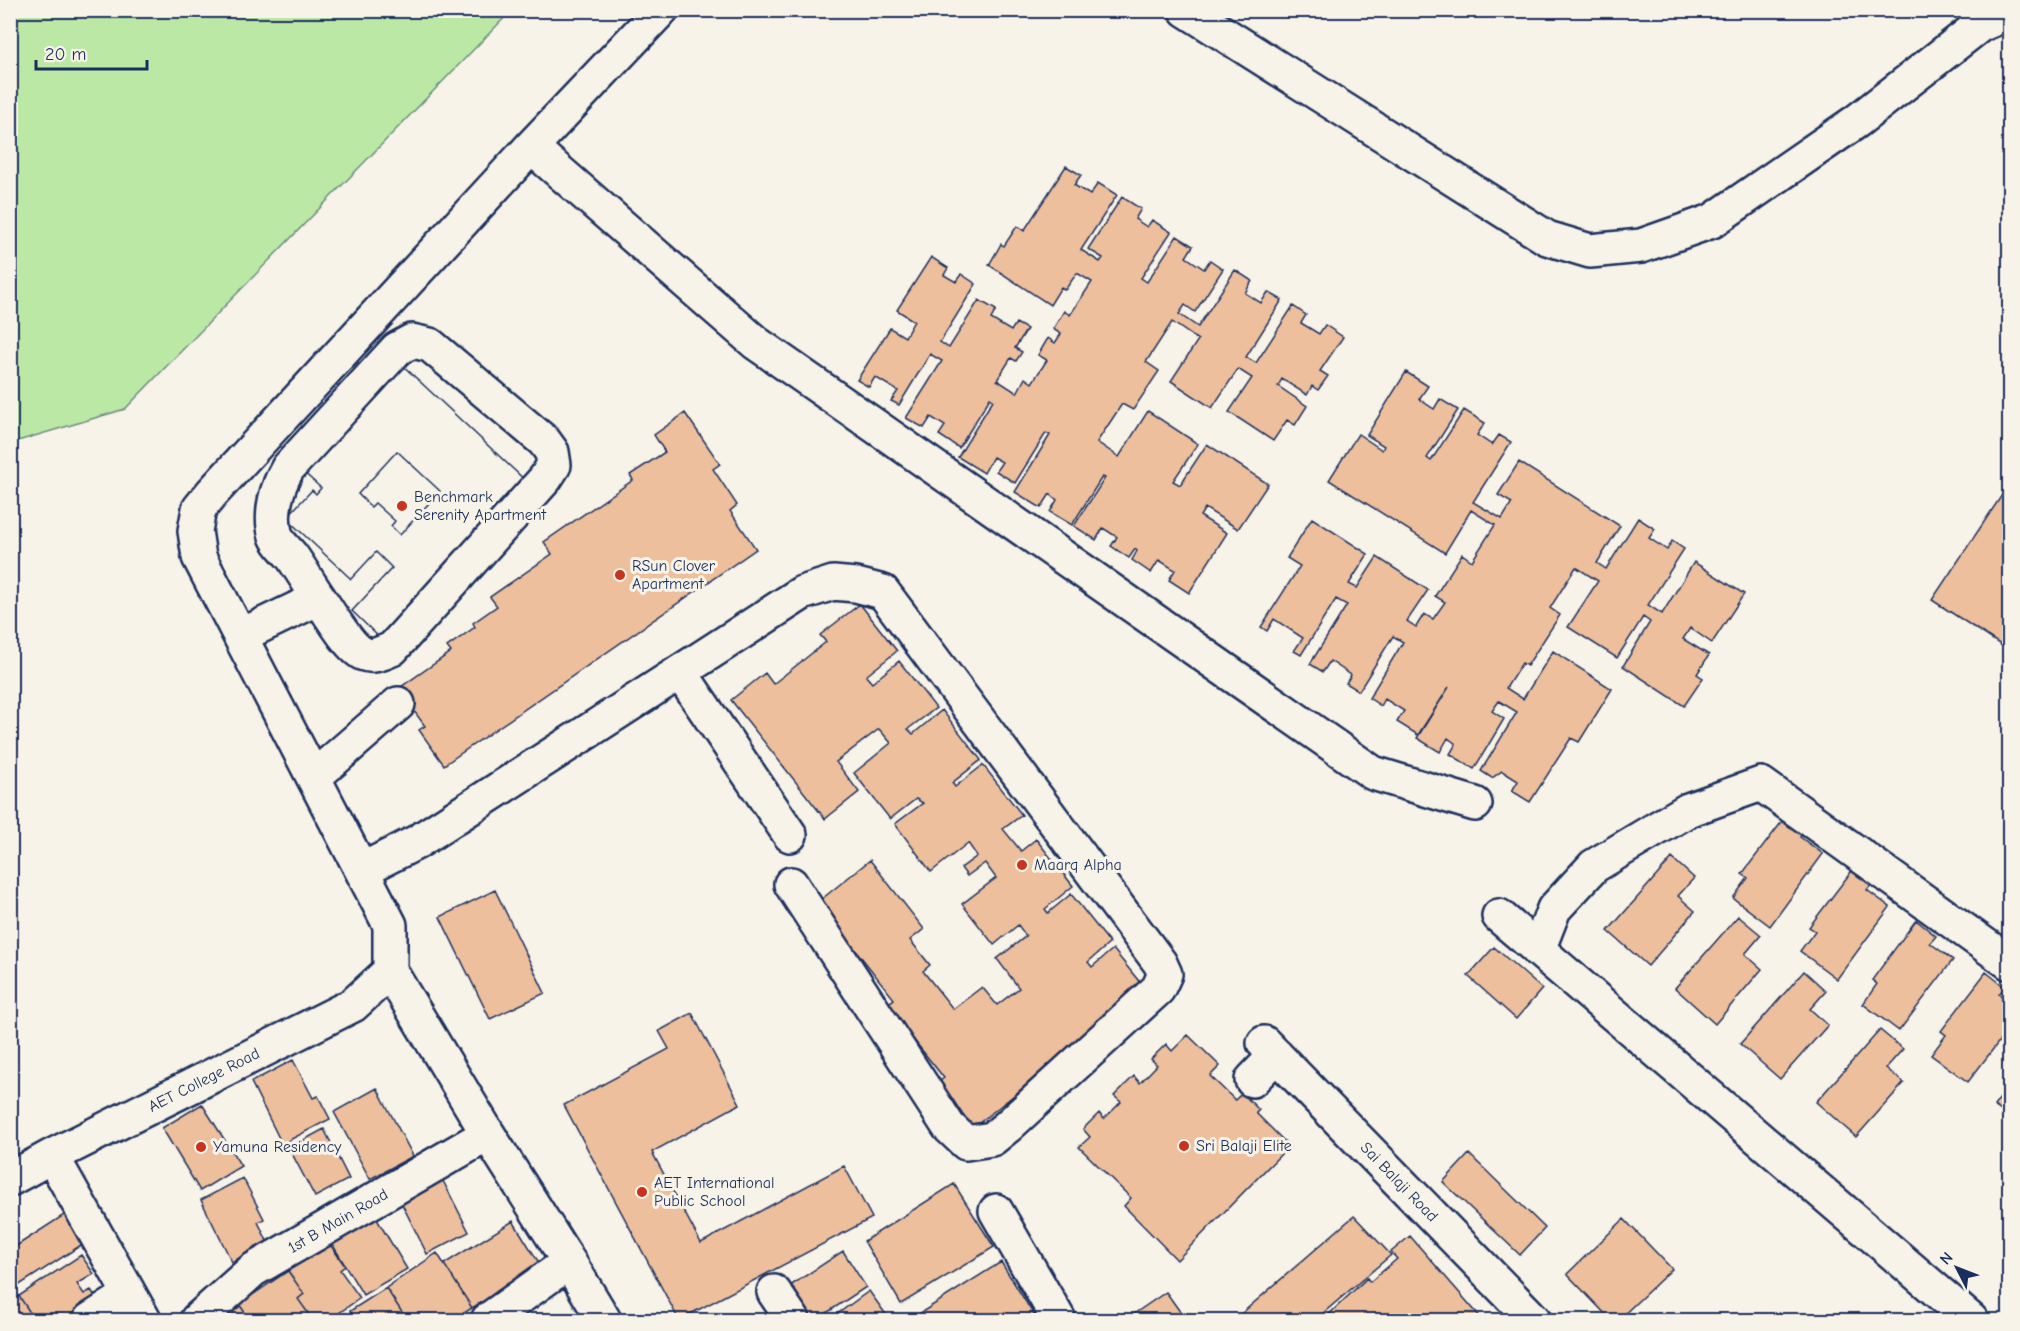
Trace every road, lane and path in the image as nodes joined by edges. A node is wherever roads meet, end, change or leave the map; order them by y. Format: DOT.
graph roads {
  1 [pos="661,10"];
  2 [pos="1186,10"];
  3 [pos="2010,12"];
  4 [pos="531,147"];
  5 [pos="319,598"];
  6 [pos="240,636"];
  7 [pos="680,672"];
  8 [pos="398,704"];
  9 [pos="314,777"];
  10 [pos="1475,804"];
  11 [pos="790,835"];
  12 [pos="362,870"];
  13 [pos="790,884"];
  14 [pos="1499,916"];
  15 [pos="1538,950"];
  16 [pos="2010,963"];
  17 [pos="390,971"];
  18 [pos="1252,1080"];
  19 [pos="488,1134"];
  20 [pos="52,1155"];
  21 [pos="10,1179"];
  22 [pos="996,1211"];
  23 [pos="569,1262"];
  24 [pos="774,1292"];
  25 [pos="137,1308"];
  26 [pos="90,1320"];
  27 [pos="197,1320"];
  28 [pos="488,1320"];
  29 [pos="604,1320"];
  30 [pos="793,1320"];
  31 [pos="1059,1320"];
  32 [pos="1534,1320"];
  33 [pos="1971,1320"];
  1 -- 4 [label="street"];
  2 -- 3 [label="street"];
  4 -- 6 [label="street"];
  4 -- 10 [label="street"];
  5 -- 5 [label="street"];
  5 -- 6 [label="street"];
  6 -- 9 [label="street"];
  7 -- 11 [label="street"];
  7 -- 12 [label="street"];
  7 -- 13 [label="street"];
  8 -- 9 [label="street"];
  9 -- 12 [label="street"];
  12 -- 17 [label="street"];
  14 -- 15 [label="street"];
  15 -- 16 [label="street"];
  15 -- 33 [label="street"];
  17 -- 19 [label="street"];
  17 -- 20 [label="street, AET College Road"];
  18 -- 32 [label="street, Sai Balaji Road"];
  19 -- 23 [label="street"];
  19 -- 27 [label="street, 1st B Main Road"];
  20 -- 21 [label="street, AET College Road"];
  20 -- 25 [label="street"];
  22 -- 31 [label="street"];
  23 -- 28 [label="street"];
  23 -- 29 [label="street"];
  24 -- 30 [label="street"];
  25 -- 26 [label="street"];
}
